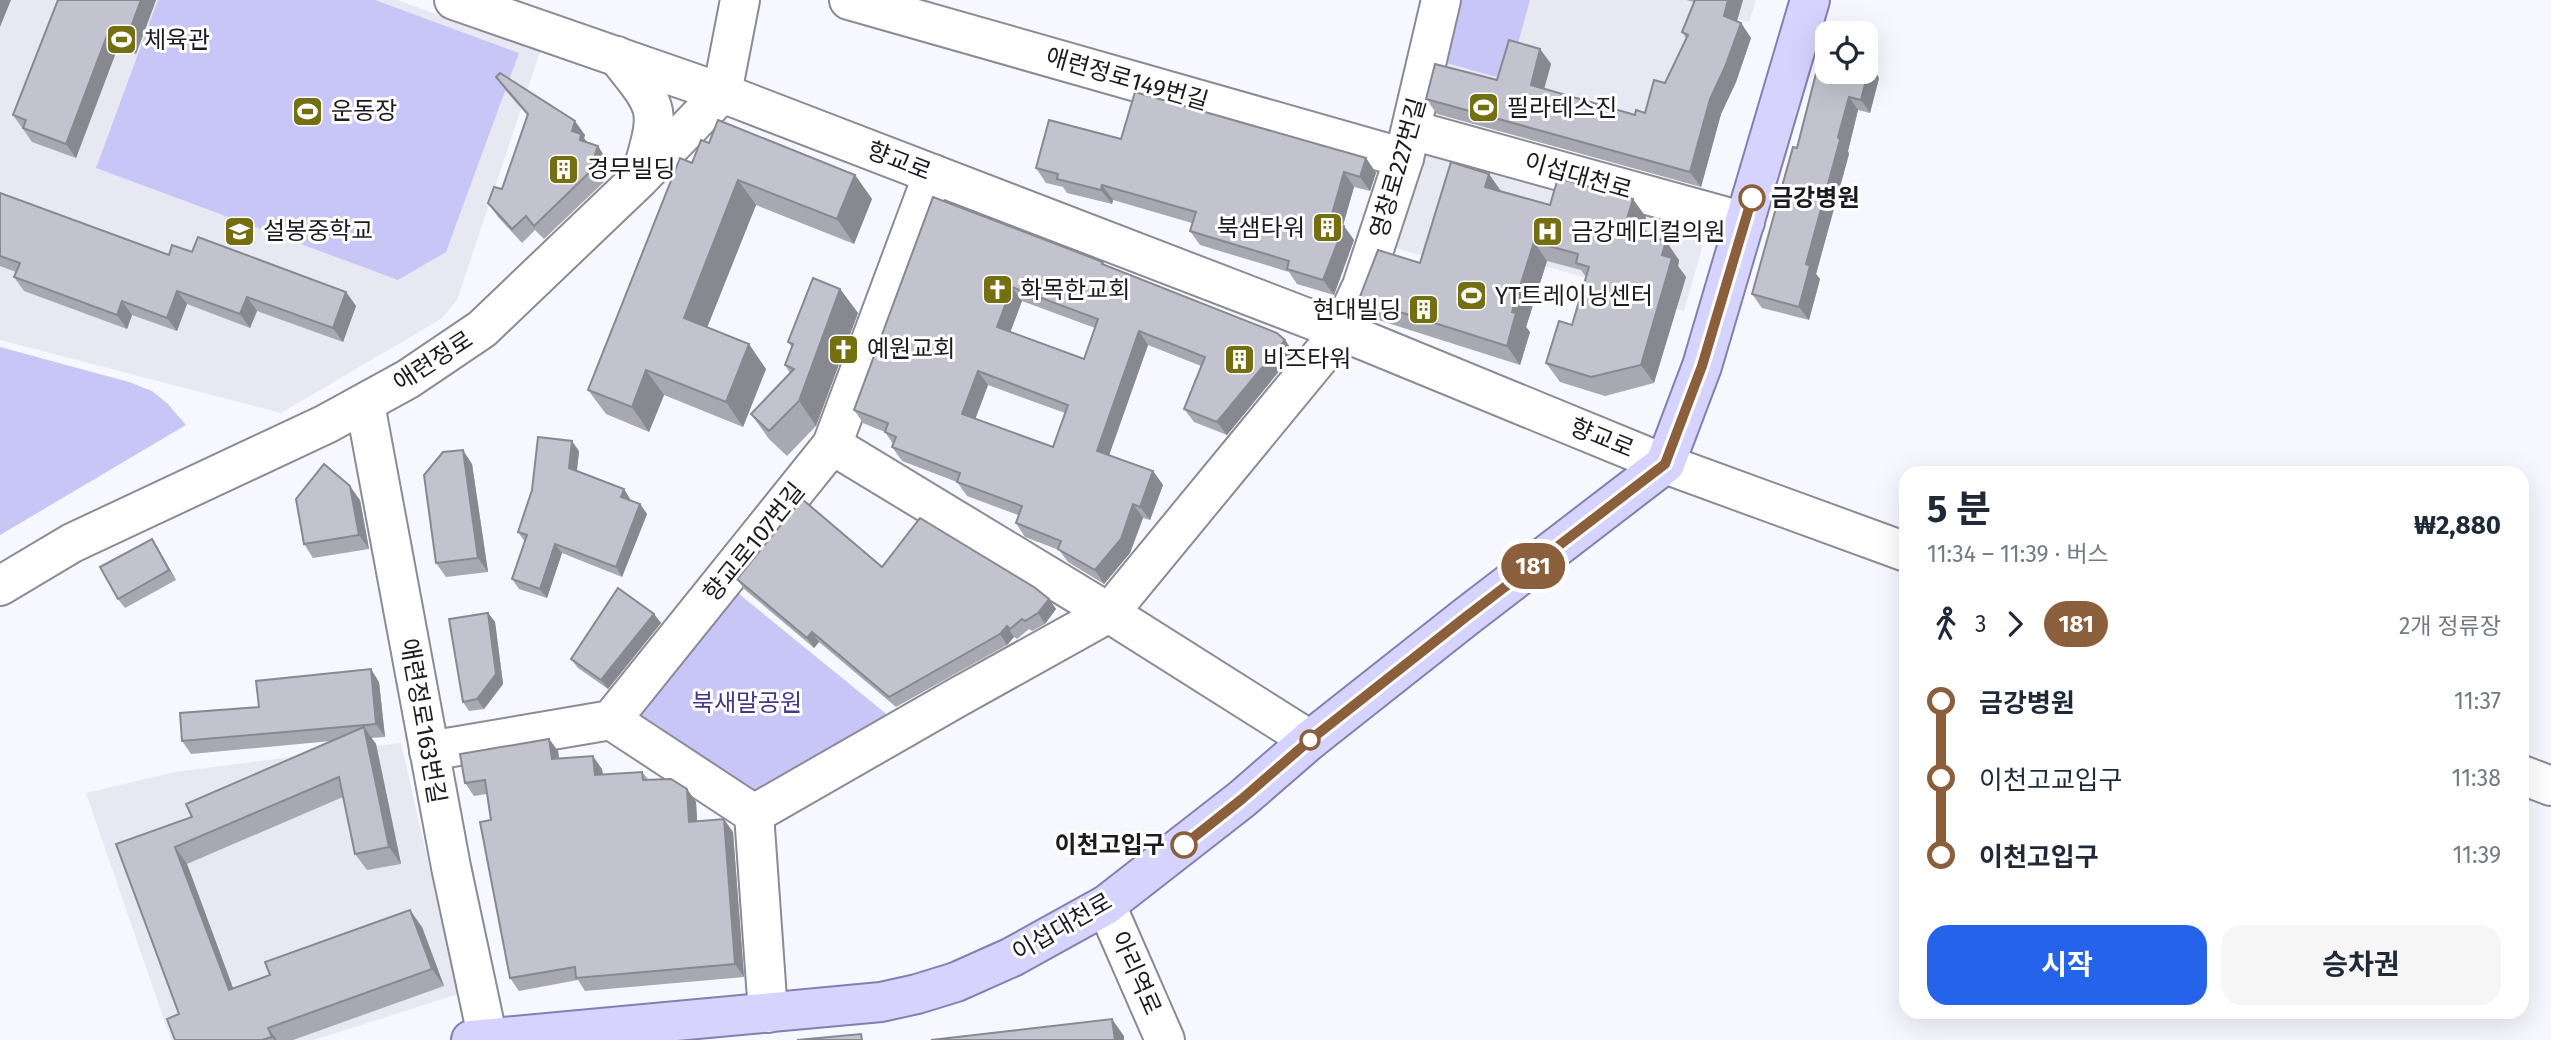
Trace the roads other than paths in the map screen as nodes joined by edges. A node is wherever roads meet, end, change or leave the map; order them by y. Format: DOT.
graph roads {
  1 [pos="740,0"];
  2 [pos="849,0"];
  3 [pos="1440,0"];
  4 [pos="1810,0"];
  5 [pos="459,1"];
  6 [pos="617,56"];
  7 [pos="722,93"];
  8 [pos="1408,144"];
  9 [pos="933,174"];
  10 [pos="640,178"];
  11 [pos="1745,222"];
  12 [pos="1341,331"];
  13 [pos="365,404"];
  14 [pos="832,445"];
  15 [pos="1665,464"];
  16 [pos="1899,549"];
  17 [pos="0,586"];
  18 [pos="1109,613"];
  19 [pos="611,720"];
  20 [pos="1310,740"];
  21 [pos="429,751"];
  22 [pos="2529,778"];
  23 [pos="2551,786"];
  24 [pos="754,814"];
  25 [pos="1106,905"];
  26 [pos="768,1013"];
  27 [pos="482,1039"];
  28 [pos="1165,1040"];
  1 -- 7 [label="street"];
  2 -- 8 [label="street, 애련정로149번길"];
  3 -- 8 [label="street, 영창로227번길"];
  4 -- 11 [label="main road"];
  5 -- 6 [label="street, 향교로"];
  6 -- 7 [label="street, 향교로"];
  6 -- 10 [label="street"];
  7 -- 9 [label="street, 향교로"];
  7 -- 10 [label="street, 애련정로"];
  8 -- 11 [label="street, 이섭대천로"];
  8 -- 12 [label="street, 영창로227번길"];
  9 -- 12 [label="street, 향교로"];
  9 -- 14 [label="street, 향교로107번길"];
  10 -- 13 [label="street, 애련정로"];
  11 -- 15 [label="main road"];
  12 -- 15 [label="street, 향교로"];
  12 -- 18 [label="street"];
  13 -- 17 [label="street, 애련정로"];
  13 -- 21 [label="street, 애련정로163번길"];
  14 -- 18 [label="street"];
  14 -- 19 [label="street, 향교로107번길"];
  15 -- 16 [label="street, 향교로"];
  15 -- 20 [label="main road, 이섭대천로"];
  18 -- 20 [label="street"];
  18 -- 24 [label="street"];
  19 -- 21 [label="street"];
  19 -- 24 [label="street"];
  20 -- 25 [label="main road, 이섭대천로"];
  21 -- 27 [label="street, 애련정로163번길"];
  22 -- 23 [label="street"];
  24 -- 26 [label="street"];
  25 -- 26 [label="main road, 이섭대천로"];
  25 -- 28 [label="street, 아리역로"];
  26 -- 27 [label="main road, 이섭대천로"];
}
